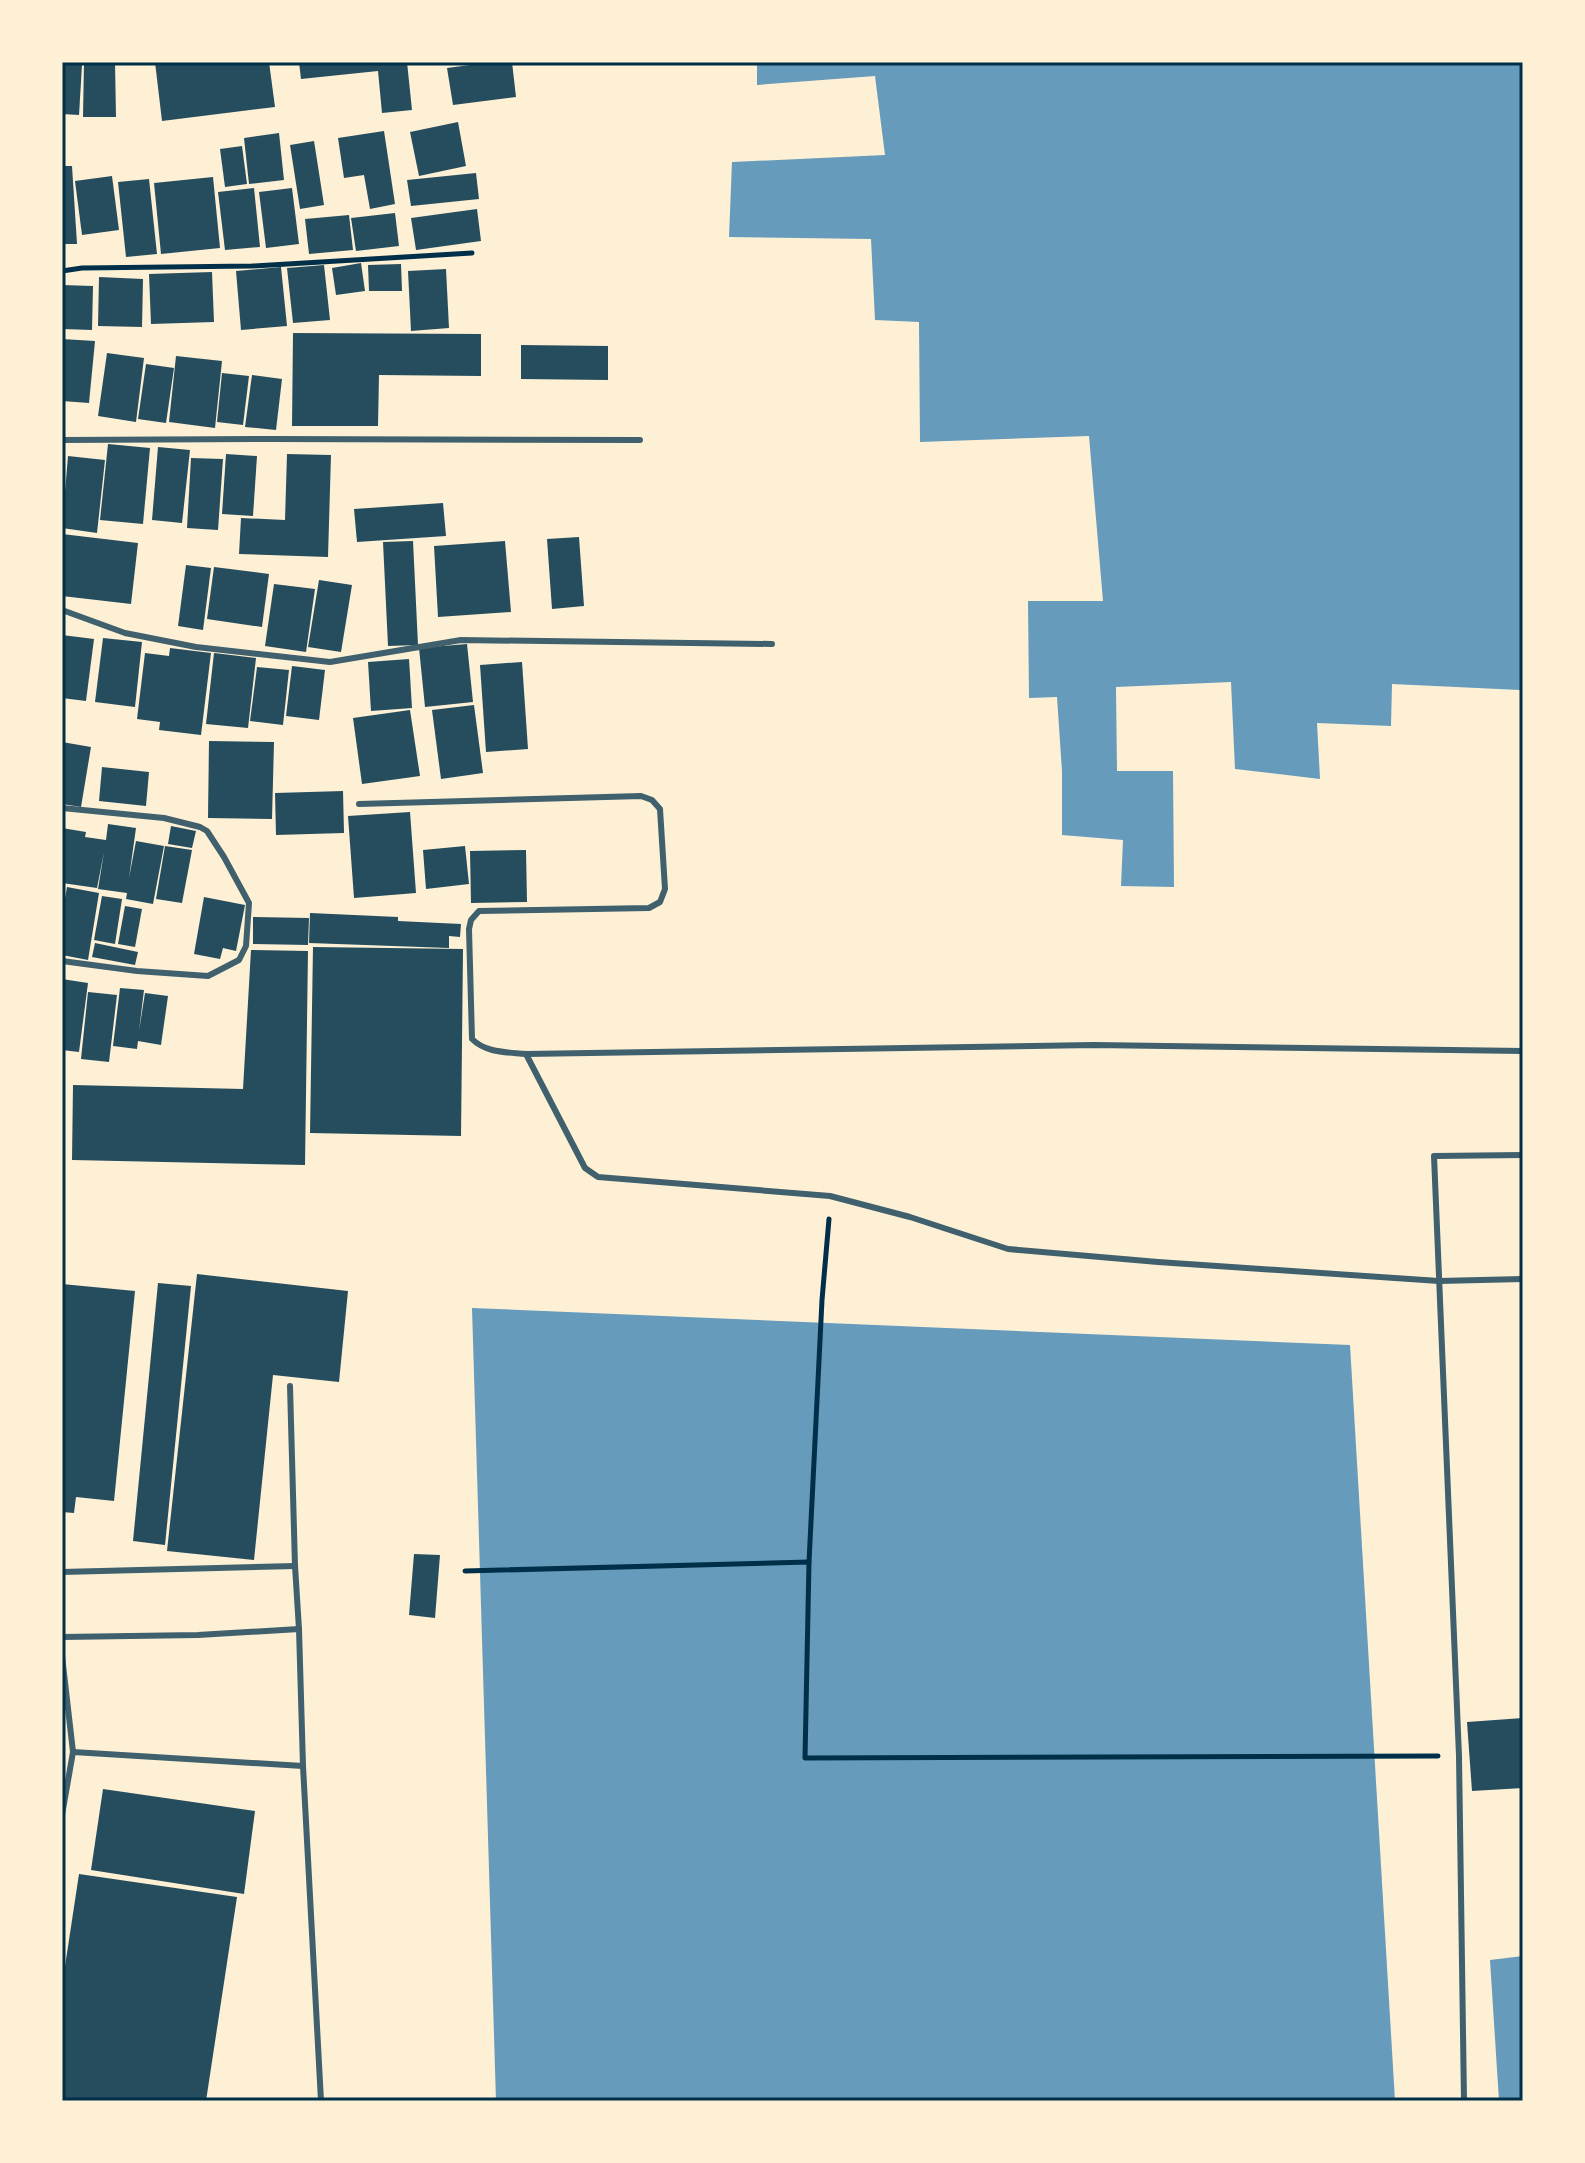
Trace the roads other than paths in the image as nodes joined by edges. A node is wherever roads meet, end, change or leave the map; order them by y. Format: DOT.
graph roads {
  1 [pos="62,440"];
  2 [pos="640,440"];
  3 [pos="62,610"];
  4 [pos="772,644"];
  5 [pos="359,804"];
  6 [pos="62,808"];
  7 [pos="62,961"];
  8 [pos="1523,1051"];
  9 [pos="526,1054"];
  10 [pos="1523,1155"];
  11 [pos="1523,1279"];
  12 [pos="1439,1281"];
  13 [pos="290,1386"];
  14 [pos="295,1566"];
  15 [pos="62,1572"];
  16 [pos="299,1629"];
  17 [pos="62,1637"];
  18 [pos="62,1656"];
  19 [pos="73,1752"];
  20 [pos="303,1766"];
  21 [pos="62,1815"];
  22 [pos="321,2101"];
  23 [pos="1464,2101"];
  1 -- 2 [label="lane"];
  3 -- 4 [label="lane"];
  5 -- 9 [label="lane"];
  6 -- 7 [label="lane"];
  8 -- 9 [label="lane"];
  9 -- 12 [label="lane"];
  10 -- 12 [label="lane"];
  11 -- 12 [label="lane"];
  12 -- 23 [label="lane"];
  13 -- 14 [label="lane"];
  14 -- 15 [label="lane"];
  14 -- 16 [label="lane"];
  16 -- 17 [label="lane"];
  16 -- 20 [label="lane"];
  18 -- 19 [label="lane"];
  19 -- 20 [label="lane"];
  19 -- 21 [label="lane"];
  20 -- 22 [label="lane"];
}
